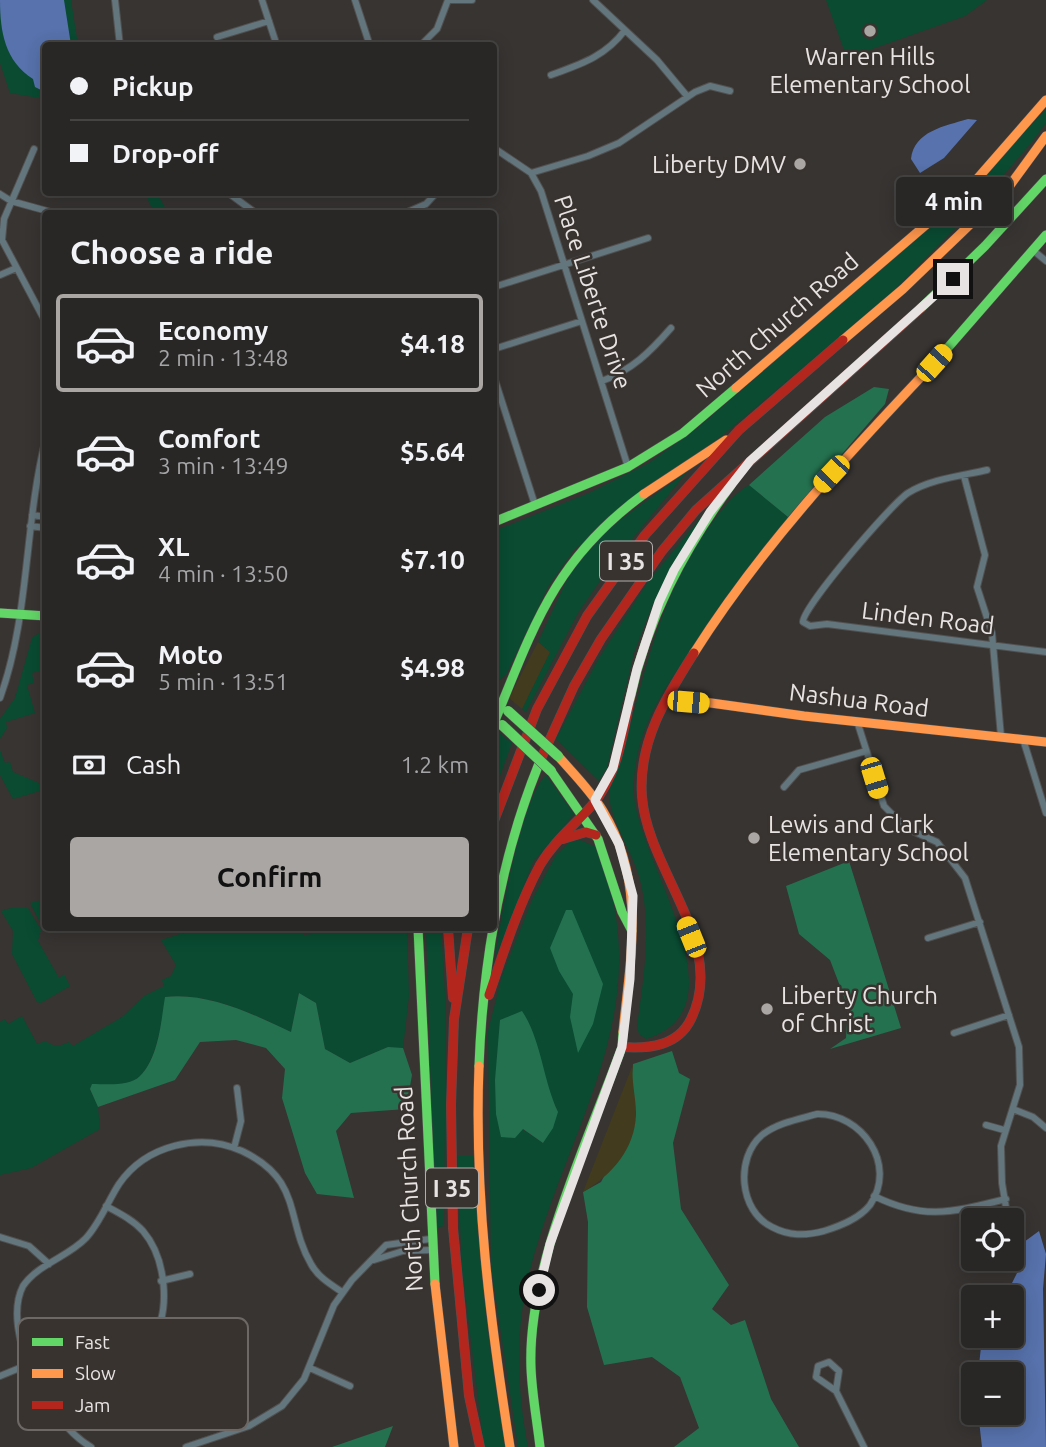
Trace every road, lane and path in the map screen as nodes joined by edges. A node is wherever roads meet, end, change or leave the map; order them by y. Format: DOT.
graph roads {
  1 [pos="115,0"];
  2 [pos="262,0"];
  3 [pos="355,0"];
  4 [pos="448,0"];
  5 [pos="472,0"];
  6 [pos="593,0"];
  7 [pos="268,21"];
  8 [pos="625,30"];
  9 [pos="217,37"];
  10 [pos="120,42"];
  11 [pos="276,42"];
  12 [pos="369,42"];
  13 [pos="424,42"];
  14 [pos="551,75"];
  15 [pos="730,91"];
  16 [pos="687,96"];
  17 [pos="1046,100"];
  18 [pos="1046,136"];
  19 [pos="34,149"];
  20 [pos="497,150"];
  21 [pos="531,173"];
  22 [pos="1046,179"];
  23 [pos="0,194"];
  24 [pos="232,196"];
  25 [pos="433,196"];
  26 [pos="10,201"];
  27 [pos="43,210"];
  28 [pos="252,210"];
  29 [pos="412,210"];
  30 [pos="1046,235"];
  31 [pos="648,239"];
  32 [pos="1034,251"];
  33 [pos="1046,261"];
  34 [pos="565,264"];
  35 [pos="15,269"];
  36 [pos="0,275"];
  37 [pos="497,286"];
  38 [pos="42,316"];
  39 [pos="582,321"];
  40 [pos="671,328"];
  41 [pos="497,348"];
  42 [pos="601,381"];
  43 [pos="497,386"];
  44 [pos="740,430"];
  45 [pos="42,460"];
  46 [pos="750,461"];
  47 [pos="628,467"];
  48 [pos="987,470"];
  49 [pos="964,476"];
  50 [pos="535,505"];
  51 [pos="32,515"];
  52 [pos="42,516"];
  53 [pos="497,521"];
  54 [pos="30,526"];
  55 [pos="42,528"];
  56 [pos="0,605"];
  57 [pos="0,612"];
  58 [pos="21,613"];
  59 [pos="42,616"];
  60 [pos="991,645"];
  61 [pos="1046,652"];
  62 [pos="668,697"];
  63 [pos="0,698"];
  64 [pos="500,706"];
  65 [pos="857,721"];
  66 [pos="497,723"];
  67 [pos="1001,737"];
  68 [pos="1023,739"];
  69 [pos="1046,742"];
  70 [pos="866,751"];
  71 [pos="784,787"];
  72 [pos="595,800"];
  73 [pos="497,813"];
  74 [pos="1046,813"];
  75 [pos="583,814"];
  76 [pos="596,835"];
  77 [pos="557,841"];
  78 [pos="497,908"];
  79 [pos="979,922"];
  80 [pos="418,931"];
  81 [pos="448,931"];
  82 [pos="468,931"];
  83 [pos="494,931"];
  84 [pos="633,932"];
  85 [pos="928,939"];
  86 [pos="1009,1015"];
  87 [pos="481,1016"];
  88 [pos="454,1019"];
  89 [pos="954,1033"];
  90 [pos="622,1047"];
  91 [pos="237,1088"];
  92 [pos="1013,1109"];
  93 [pos="986,1125"];
  94 [pos="1046,1128"];
  95 [pos="1004,1130"];
  96 [pos="234,1148"];
  97 [pos="874,1196"];
  98 [pos="1006,1199"];
  99 [pos="106,1206"];
  100 [pos="1007,1208"];
  101 [pos="0,1237"];
  102 [pos="431,1245"];
  103 [pos="372,1260"];
  104 [pos="49,1264"];
  105 [pos="190,1274"];
  106 [pos="162,1281"];
  107 [pos="342,1292"];
  108 [pos="162,1318"];
  109 [pos="18,1344"];
  110 [pos="310,1368"];
  111 [pos="18,1369"];
  112 [pos="0,1376"];
  113 [pos="349,1386"];
  114 [pos="835,1391"];
  115 [pos="248,1426"];
  116 [pos="67,1430"];
  117 [pos="237,1430"];
  118 [pos="91,1447"];
  119 [pos="186,1447"];
  120 [pos="454,1447"];
  121 [pos="480,1447"];
  122 [pos="510,1447"];
  123 [pos="540,1447"];
  124 [pos="864,1447"];
  1 -- 10 [label="street"];
  2 -- 7 [label="street"];
  3 -- 12 [label="street"];
  4 -- 5 [label="street"];
  4 -- 13 [label="street"];
  6 -- 8 [label="street"];
  7 -- 9 [label="street"];
  7 -- 11 [label="street"];
  8 -- 14 [label="street"];
  8 -- 16 [label="street"];
  15 -- 16 [label="street"];
  16 -- 21 [label="street"];
  17 -- 47 [label="main road, North Church Road"];
  18 -- 44 [label="main road, I 35"];
  19 -- 26 [label="street"];
  20 -- 21 [label="street, Place Liberte Drive"];
  21 -- 34 [label="street, Place Liberte Drive"];
  22 -- 46 [label="main road, I 35"];
  23 -- 26 [label="street"];
  24 -- 28 [label="street"];
  25 -- 29 [label="street"];
  26 -- 27 [label="street"];
  26 -- 35 [label="street"];
  30 -- 32 [label="main road"];
  31 -- 34 [label="street"];
  32 -- 33 [label="street"];
  32 -- 62 [label="main road"];
  34 -- 37 [label="street"];
  34 -- 39 [label="street, Place Liberte Drive"];
  35 -- 36 [label="street"];
  35 -- 38 [label="street"];
  39 -- 41 [label="street"];
  39 -- 42 [label="street, Place Liberte Drive"];
  40 -- 42 [label="street"];
  42 -- 47 [label="street, Place Liberte Drive"];
  43 -- 50 [label="street"];
  44 -- 64 [label="main road"];
  44 -- 73 [label="main road, I 35"];
  45 -- 51 [label="street"];
  46 -- 72 [label="main road"];
  46 -- 78 [label="main road, I 35"];
  47 -- 50 [label="main road, North Church Road"];
  48 -- 49 [label="street"];
  49 -- 60 [label="street"];
  49 -- 60 [label="street, Linden Road"];
  50 -- 53 [label="main road, North Church Road"];
  51 -- 52 [label="street"];
  51 -- 54 [label="street"];
  54 -- 55 [label="street"];
  54 -- 58 [label="street"];
  56 -- 58 [label="main road"];
  57 -- 58 [label="main road"];
  58 -- 59 [label="main road"];
  58 -- 63 [label="street"];
  60 -- 61 [label="street, Linden Road"];
  60 -- 67 [label="street"];
  62 -- 65 [label="main road, Nashua Road"];
  62 -- 90 [label="main road"];
  64 -- 72 [label="main road, bridge"];
  65 -- 67 [label="main road, Nashua Road"];
  65 -- 70 [label="street"];
  66 -- 75 [label="main road, bridge"];
  67 -- 68 [label="main road, Nashua Road"];
  68 -- 69 [label="main road, Nashua Road"];
  68 -- 74 [label="street"];
  70 -- 71 [label="street"];
  70 -- 79 [label="street"];
  72 -- 75 [label="main road"];
  72 -- 84 [label="main road"];
  75 -- 76 [label="main road"];
  75 -- 77 [label="main road"];
  76 -- 77 [label="main road"];
  76 -- 84 [label="main road"];
  77 -- 87 [label="main road"];
  79 -- 85 [label="street"];
  79 -- 86 [label="street"];
  80 -- 102 [label="main road, North Church Road"];
  81 -- 88 [label="main road"];
  82 -- 88 [label="main road, I 35"];
  83 -- 87 [label="main road, I 35"];
  84 -- 90 [label="main road"];
  86 -- 89 [label="street"];
  86 -- 92 [label="street"];
  87 -- 122 [label="main road, I 35"];
  88 -- 121 [label="main road, I 35"];
  90 -- 123 [label="main road"];
  91 -- 96 [label="street"];
  92 -- 94 [label="street"];
  92 -- 95 [label="street"];
  93 -- 95 [label="street"];
  95 -- 98 [label="street"];
  96 -- 99 [label="street"];
  96 -- 107 [label="street"];
  97 -- 97 [label="street"];
  97 -- 98 [label="street"];
  98 -- 100 [label="street"];
  99 -- 104 [label="street"];
  99 -- 106 [label="street"];
  101 -- 104 [label="street"];
  102 -- 103 [label="street"];
  102 -- 103 [label="street"];
  102 -- 120 [label="main road, North Church Road"];
  103 -- 107 [label="street"];
  104 -- 109 [label="street"];
  105 -- 106 [label="street"];
  106 -- 108 [label="street"];
  107 -- 110 [label="street"];
  110 -- 113 [label="street"];
  110 -- 115 [label="street"];
  111 -- 112 [label="street"];
  114 -- 114 [label="street"];
  114 -- 124 [label="street"];
  116 -- 118 [label="street"];
  117 -- 119 [label="street"];
}
